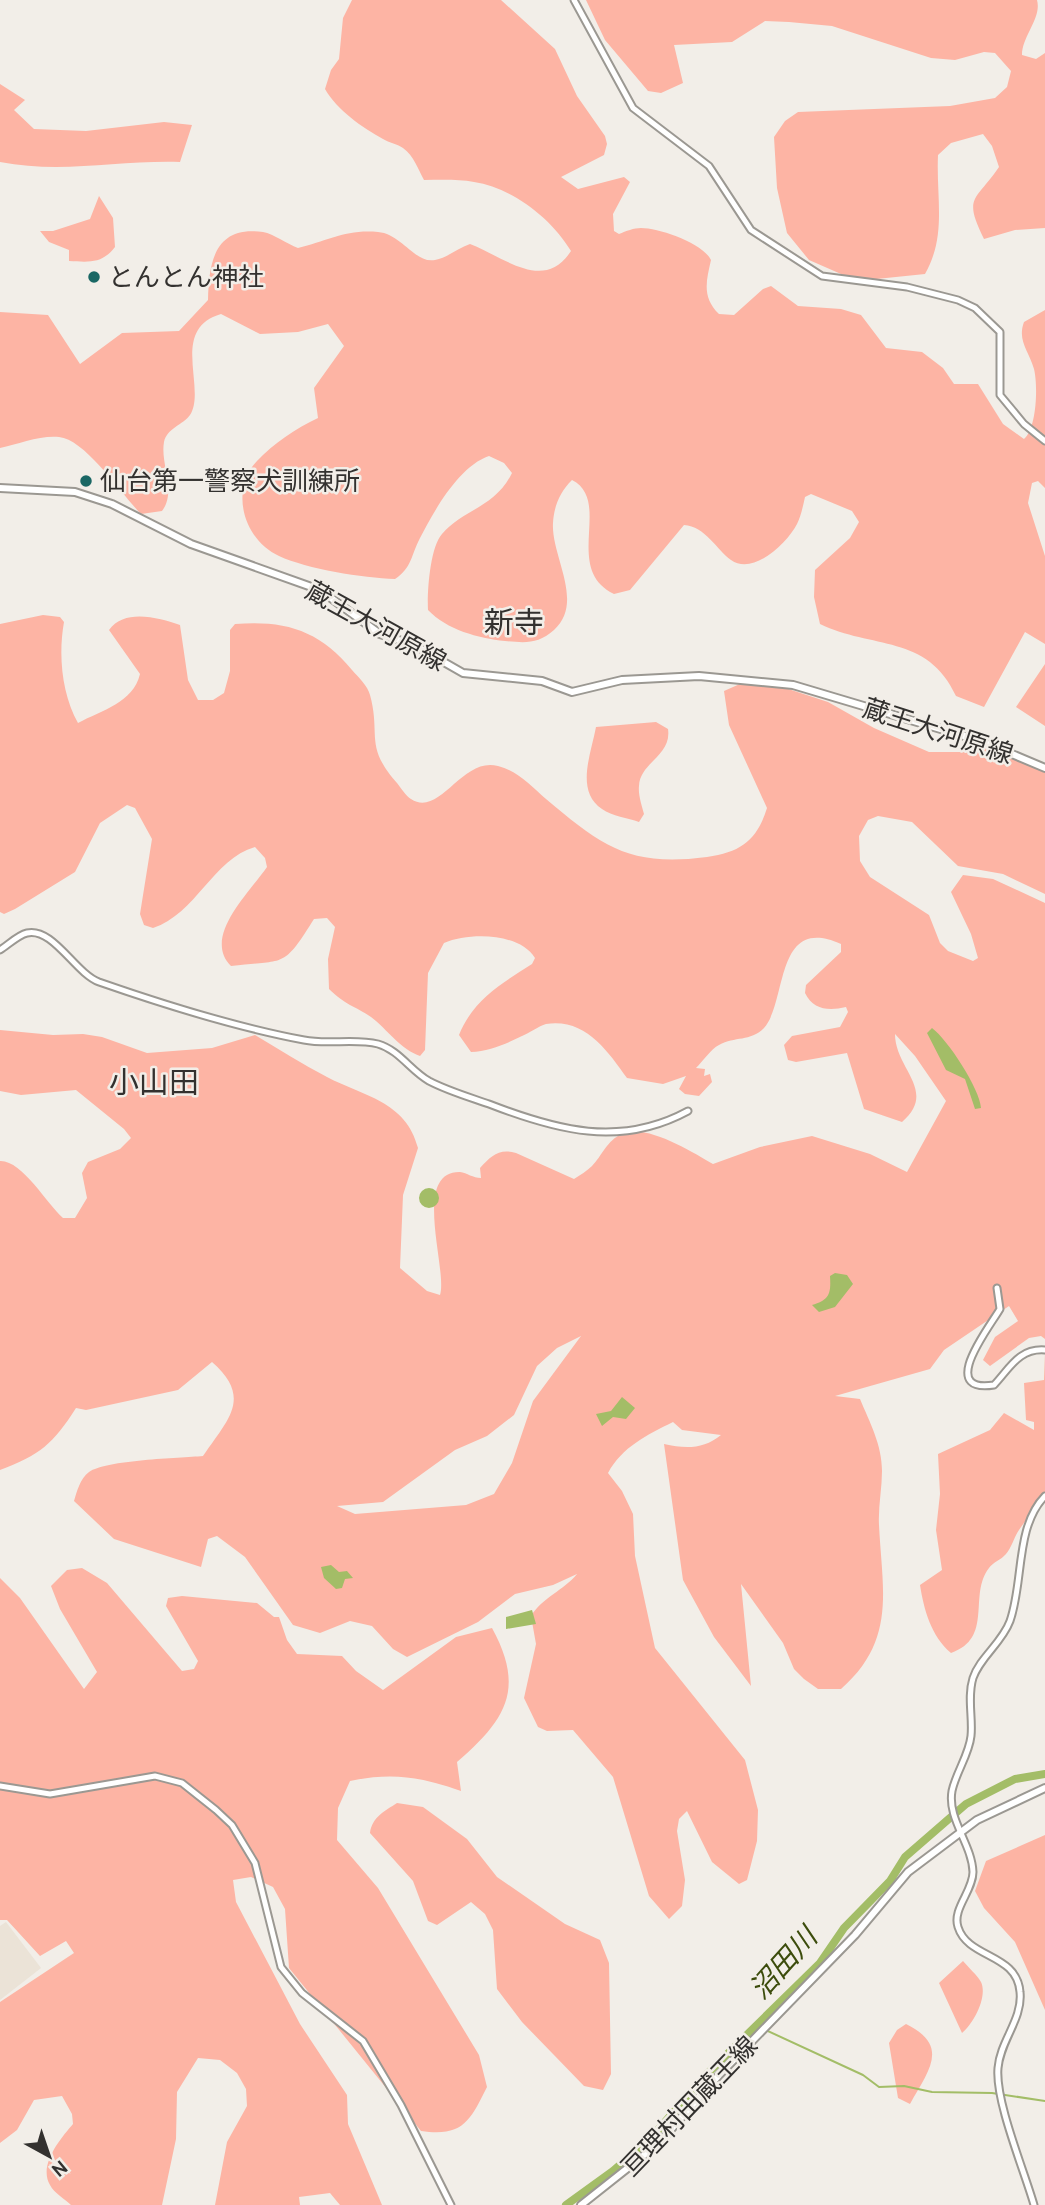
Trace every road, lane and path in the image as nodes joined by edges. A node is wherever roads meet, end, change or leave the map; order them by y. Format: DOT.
graph roads {
  1 [pos="574,0"];
  2 [pos="1045,441"];
  3 [pos="0,488"];
  4 [pos="1045,768"];
  5 [pos="0,950"];
  6 [pos="688,1111"];
  7 [pos="997,1288"];
  8 [pos="1045,1350"];
  9 [pos="1045,1496"];
  10 [pos="0,1786"];
  11 [pos="1045,1788"];
  12 [pos="961,1831"];
  13 [pos="451,2205"];
  14 [pos="581,2205"];
  15 [pos="1034,2205"];
  1 -- 2 [label="street"];
  3 -- 4 [label="main road, 蔵王大河原線"];
  5 -- 6 [label="street"];
  7 -- 8 [label="street"];
  9 -- 12 [label="street"];
  10 -- 13 [label="street"];
  11 -- 12 [label="main road, 亘理村田蔵王線"];
  12 -- 14 [label="main road, 亘理村田蔵王線"];
  12 -- 15 [label="street"];
}
